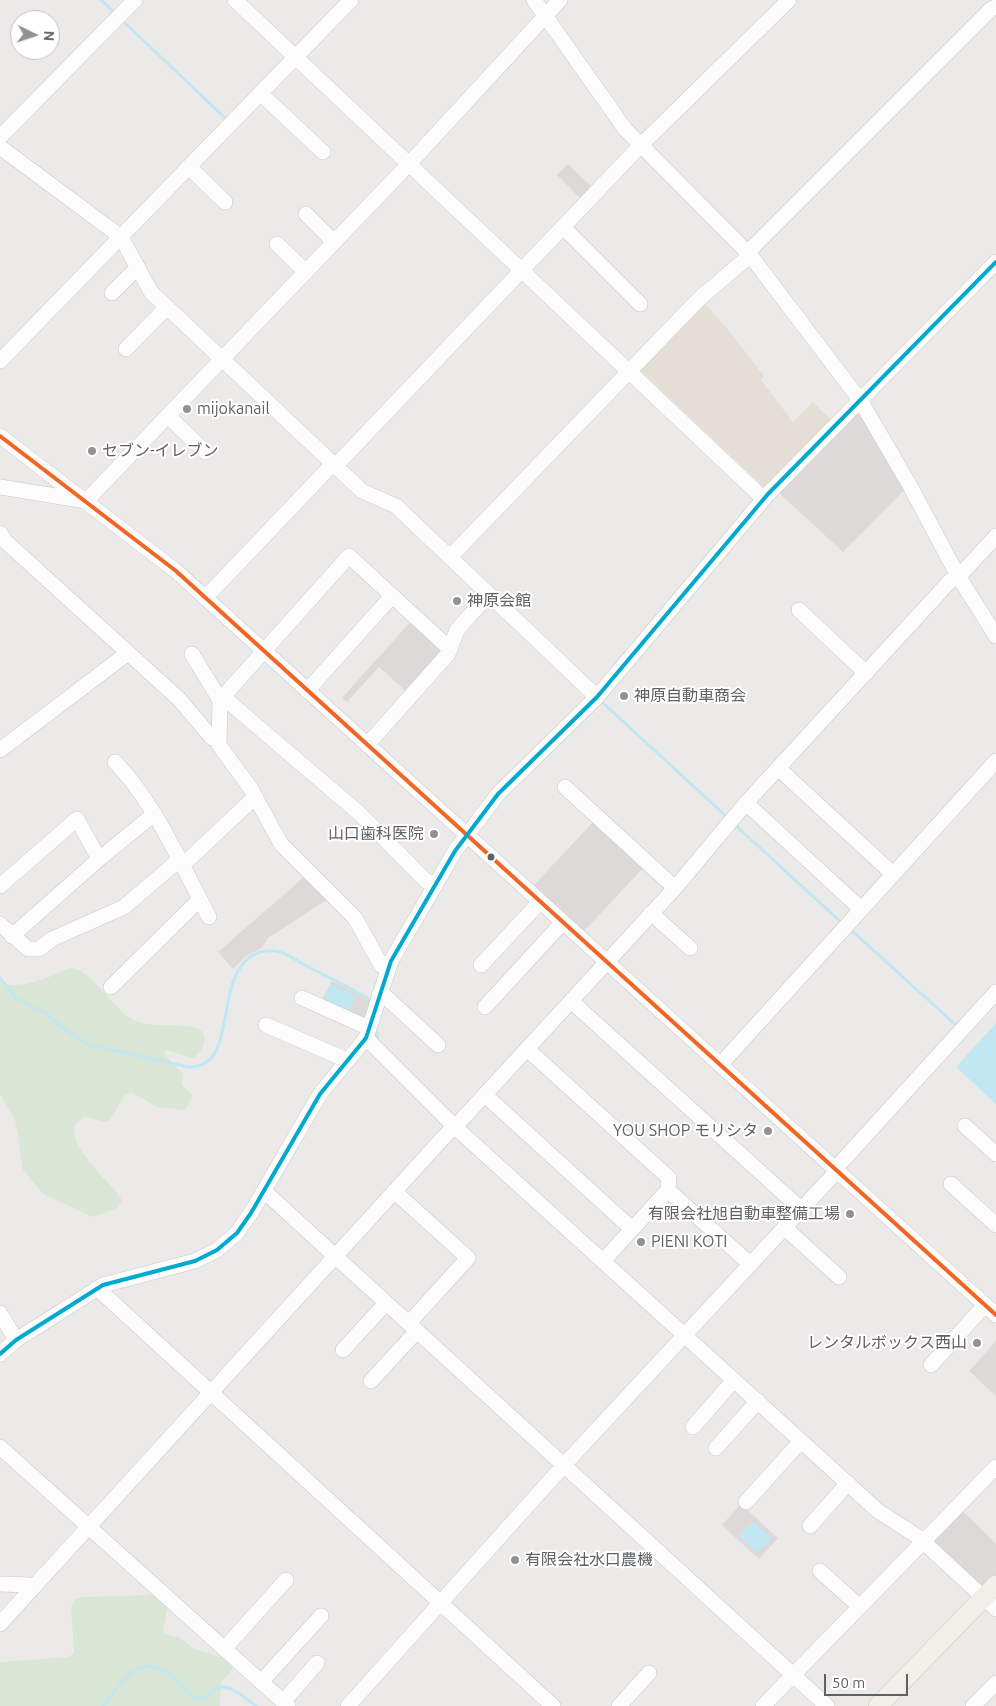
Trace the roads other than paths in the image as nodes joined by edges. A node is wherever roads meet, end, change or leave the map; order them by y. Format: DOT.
graph roads {
  1 [pos="135,0"];
  2 [pos="235,0"];
  3 [pos="350,0"];
  4 [pos="534,0"];
  5 [pos="560,0"];
  6 [pos="789,0"];
  7 [pos="996,7"];
  8 [pos="544,17"];
  9 [pos="296,57"];
  10 [pos="261,94"];
  11 [pos="0,137"];
  12 [pos="0,146"];
  13 [pos="640,146"];
  14 [pos="323,152"];
  15 [pos="409,164"];
  16 [pos="190,168"];
  17 [pos="225,202"];
  18 [pos="306,214"];
  19 [pos="563,227"];
  20 [pos="121,237"];
  21 [pos="334,242"];
  22 [pos="277,244"];
  23 [pos="749,253"];
  24 [pos="996,262"];
  25 [pos="138,267"];
  26 [pos="522,270"];
  27 [pos="306,272"];
  28 [pos="112,294"];
  29 [pos="640,304"];
  30 [pos="167,307"];
  31 [pos="126,349"];
  32 [pos="222,359"];
  33 [pos="0,361"];
  34 [pos="628,371"];
  35 [pos="860,400"];
  36 [pos="168,416"];
  37 [pos="0,436"];
  38 [pos="205,452"];
  39 [pos="335,464"];
  40 [pos="0,486"];
  41 [pos="764,499"];
  42 [pos="86,501"];
  43 [pos="996,536"];
  44 [pos="2,540"];
  45 [pos="450,557"];
  46 [pos="958,576"];
  47 [pos="489,594"];
  48 [pos="392,596"];
  49 [pos="205,598"];
  50 [pos="799,610"];
  51 [pos="996,636"];
  52 [pos="450,649"];
  53 [pos="264,651"];
  54 [pos="128,653"];
  55 [pos="192,654"];
  56 [pos="866,673"];
  57 [pos="307,691"];
  58 [pos="597,697"];
  59 [pos="221,698"];
  60 [pos="219,738"];
  61 [pos="367,745"];
  62 [pos="0,750"];
  63 [pos="115,762"];
  64 [pos="996,762"];
  65 [pos="778,768"];
  66 [pos="564,787"];
  67 [pos="255,797"];
  68 [pos="746,803"];
  69 [pos="153,815"];
  70 [pos="467,835"];
  71 [pos="99,859"];
  72 [pos="180,862"];
  73 [pos="893,874"];
  74 [pos="0,886"];
  75 [pos="435,886"];
  76 [pos="675,888"];
  77 [pos="200,899"];
  78 [pos="540,902"];
  79 [pos="861,909"];
  80 [pos="651,913"];
  81 [pos="209,917"];
  82 [pos="563,922"];
  83 [pos="0,924"];
  84 [pos="12,936"];
  85 [pos="690,948"];
  86 [pos="607,962"];
  87 [pos="481,965"];
  88 [pos="388,969"];
  89 [pos="111,987"];
  90 [pos="996,992"];
  91 [pos="379,995"];
  92 [pos="302,998"];
  93 [pos="572,1001"];
  94 [pos="486,1007"];
  95 [pos="266,1025"];
  96 [pos="367,1033"];
  97 [pos="438,1045"];
  98 [pos="527,1049"];
  99 [pos="346,1062"];
  100 [pos="720,1065"];
  101 [pos="485,1095"];
  102 [pos="964,1126"];
  103 [pos="454,1127"];
  104 [pos="996,1154"];
  105 [pos="836,1170"];
  106 [pos="951,1184"];
  107 [pos="668,1190"];
  108 [pos="264,1191"];
  109 [pos="394,1191"];
  110 [pos="801,1209"];
  111 [pos="996,1225"];
  112 [pos="784,1227"];
  113 [pos="632,1229"];
  114 [pos="335,1256"];
  115 [pos="603,1261"];
  116 [pos="750,1264"];
  117 [pos="839,1277"];
  118 [pos="98,1288"];
  119 [pos="386,1303"];
  120 [pos="991,1307"];
  121 [pos="0,1313"];
  122 [pos="413,1327"];
  123 [pos="685,1336"];
  124 [pos="16,1340"];
  125 [pos="343,1350"];
  126 [pos="0,1354"];
  127 [pos="931,1365"];
  128 [pos="734,1380"];
  129 [pos="372,1381"];
  130 [pos="211,1392"];
  131 [pos="758,1402"];
  132 [pos="693,1427"];
  133 [pos="801,1441"];
  134 [pos="0,1447"];
  135 [pos="716,1448"];
  136 [pos="564,1465"];
  137 [pos="996,1467"];
  138 [pos="848,1483"];
  139 [pos="746,1502"];
  140 [pos="810,1526"];
  141 [pos="89,1527"];
  142 [pos="923,1542"];
  143 [pos="820,1571"];
  144 [pos="286,1580"];
  145 [pos="0,1584"];
  146 [pos="33,1588"];
  147 [pos="992,1597"];
  148 [pos="442,1602"];
  149 [pos="860,1607"];
  150 [pos="321,1616"];
  151 [pos="0,1624"];
  152 [pos="224,1648"];
  153 [pos="317,1663"];
  154 [pos="649,1673"];
  155 [pos="793,1675"];
  156 [pos="261,1682"];
  157 [pos="996,1682"];
  158 [pos="286,1704"];
  159 [pos="348,1706"];
  160 [pos="553,1706"];
  161 [pos="619,1706"];
  162 [pos="762,1706"];
  163 [pos="828,1706"];
  164 [pos="878,1706"];
  165 [pos="972,1706"];
  1 -- 11 [label="street"];
  2 -- 9 [label="street"];
  3 -- 9 [label="street"];
  4 -- 8 [label="street"];
  5 -- 8 [label="street"];
  6 -- 13 [label="street"];
  7 -- 23 [label="street"];
  8 -- 13 [label="street"];
  8 -- 15 [label="street"];
  9 -- 10 [label="street"];
  9 -- 15 [label="street"];
  10 -- 14 [label="street"];
  10 -- 16 [label="street"];
  12 -- 20 [label="street"];
  13 -- 19 [label="street"];
  13 -- 23 [label="street"];
  15 -- 21 [label="street"];
  15 -- 26 [label="street"];
  16 -- 17 [label="street"];
  16 -- 20 [label="street"];
  18 -- 21 [label="street"];
  19 -- 26 [label="street"];
  19 -- 29 [label="street"];
  20 -- 25 [label="street"];
  20 -- 33 [label="street"];
  21 -- 27 [label="street"];
  22 -- 27 [label="street"];
  23 -- 34 [label="street"];
  23 -- 35 [label="street"];
  24 -- 35 [label="street"];
  25 -- 28 [label="street"];
  25 -- 30 [label="street"];
  26 -- 34 [label="street"];
  26 -- 39 [label="street"];
  27 -- 32 [label="street"];
  30 -- 31 [label="street"];
  30 -- 32 [label="street"];
  32 -- 36 [label="street"];
  32 -- 39 [label="street"];
  34 -- 41 [label="street"];
  34 -- 45 [label="street"];
  35 -- 41 [label="street"];
  35 -- 46 [label="street"];
  36 -- 38 [label="street"];
  36 -- 42 [label="street"];
  37 -- 42 [label="street"];
  39 -- 45 [label="street"];
  39 -- 49 [label="street"];
  40 -- 42 [label="street"];
  41 -- 58 [label="street"];
  42 -- 49 [label="street"];
  43 -- 46 [label="street"];
  44 -- 54 [label="street"];
  45 -- 47 [label="street"];
  46 -- 51 [label="street"];
  46 -- 56 [label="street"];
  47 -- 52 [label="street"];
  47 -- 58 [label="street"];
  48 -- 52 [label="street"];
  48 -- 53 [label="street"];
  48 -- 57 [label="street"];
  49 -- 53 [label="street"];
  50 -- 56 [label="street"];
  52 -- 61 [label="street"];
  53 -- 57 [label="street"];
  53 -- 59 [label="street"];
  54 -- 60 [label="street"];
  54 -- 62 [label="street"];
  55 -- 59 [label="street"];
  56 -- 65 [label="street"];
  57 -- 61 [label="street"];
  58 -- 70 [label="street"];
  59 -- 60 [label="street"];
  59 -- 75 [label="street"];
  60 -- 67 [label="street"];
  61 -- 70 [label="street"];
  63 -- 69 [label="street"];
  64 -- 73 [label="street"];
  65 -- 68 [label="street"];
  65 -- 73 [label="street"];
  66 -- 76 [label="street"];
  67 -- 72 [label="street"];
  67 -- 88 [label="street"];
  68 -- 76 [label="street"];
  68 -- 79 [label="street"];
  69 -- 71 [label="street"];
  69 -- 72 [label="street"];
  70 -- 75 [label="street"];
  70 -- 78 [label="street"];
  71 -- 74 [label="street"];
  71 -- 84 [label="street"];
  72 -- 77 [label="street"];
  72 -- 84 [label="street"];
  73 -- 79 [label="street"];
  75 -- 88 [label="street"];
  76 -- 80 [label="street"];
  77 -- 81 [label="street"];
  77 -- 89 [label="street"];
  78 -- 82 [label="street"];
  78 -- 87 [label="street"];
  79 -- 100 [label="street"];
  80 -- 85 [label="street"];
  80 -- 86 [label="street"];
  82 -- 86 [label="street"];
  82 -- 94 [label="street"];
  83 -- 84 [label="street"];
  86 -- 93 [label="street"];
  86 -- 100 [label="street"];
  88 -- 91 [label="street"];
  90 -- 105 [label="street"];
  91 -- 96 [label="street"];
  91 -- 97 [label="street"];
  92 -- 96 [label="street"];
  93 -- 98 [label="street"];
  93 -- 110 [label="street"];
  95 -- 99 [label="street"];
  96 -- 99 [label="street"];
  96 -- 103 [label="street"];
  98 -- 101 [label="street"];
  98 -- 107 [label="street"];
  99 -- 108 [label="street"];
  100 -- 105 [label="street"];
  101 -- 103 [label="street"];
  101 -- 113 [label="street"];
  102 -- 104 [label="street"];
  103 -- 109 [label="street"];
  103 -- 115 [label="street"];
  105 -- 110 [label="street"];
  105 -- 120 [label="street"];
  106 -- 111 [label="street"];
  107 -- 113 [label="street"];
  107 -- 116 [label="street"];
  108 -- 114 [label="street"];
  108 -- 118 [label="street"];
  109 -- 114 [label="street"];
  109 -- 122 [label="street"];
  110 -- 112 [label="street"];
  112 -- 116 [label="street"];
  112 -- 117 [label="street"];
  113 -- 115 [label="street"];
  114 -- 119 [label="street"];
  114 -- 130 [label="street"];
  115 -- 123 [label="street"];
  116 -- 123 [label="street"];
  118 -- 124 [label="street"];
  118 -- 130 [label="street"];
  119 -- 122 [label="street"];
  119 -- 125 [label="street"];
  120 -- 127 [label="street"];
  121 -- 124 [label="street"];
  122 -- 129 [label="street"];
  122 -- 136 [label="street"];
  123 -- 128 [label="street"];
  123 -- 136 [label="street"];
  124 -- 126 [label="street"];
  128 -- 131 [label="street"];
  128 -- 132 [label="street"];
  130 -- 141 [label="street"];
  130 -- 148 [label="street"];
  131 -- 133 [label="street"];
  131 -- 135 [label="street"];
  133 -- 138 [label="street"];
  133 -- 139 [label="street"];
  134 -- 141 [label="street"];
  136 -- 148 [label="street"];
  136 -- 155 [label="street"];
  137 -- 142 [label="street"];
  138 -- 140 [label="street"];
  138 -- 142 [label="street"];
  141 -- 146 [label="street"];
  141 -- 152 [label="street"];
  142 -- 147 [label="street"];
  142 -- 149 [label="street"];
  143 -- 149 [label="street"];
  144 -- 152 [label="street"];
  145 -- 146 [label="street"];
  146 -- 151 [label="street"];
  147 -- 164 [label="main road"];
  148 -- 159 [label="street"];
  148 -- 160 [label="street"];
  149 -- 155 [label="street"];
  150 -- 156 [label="street"];
  152 -- 156 [label="street"];
  153 -- 158 [label="street"];
  154 -- 161 [label="street"];
  155 -- 162 [label="street"];
  155 -- 163 [label="street"];
  156 -- 158 [label="street"];
  157 -- 165 [label="street"];
}
